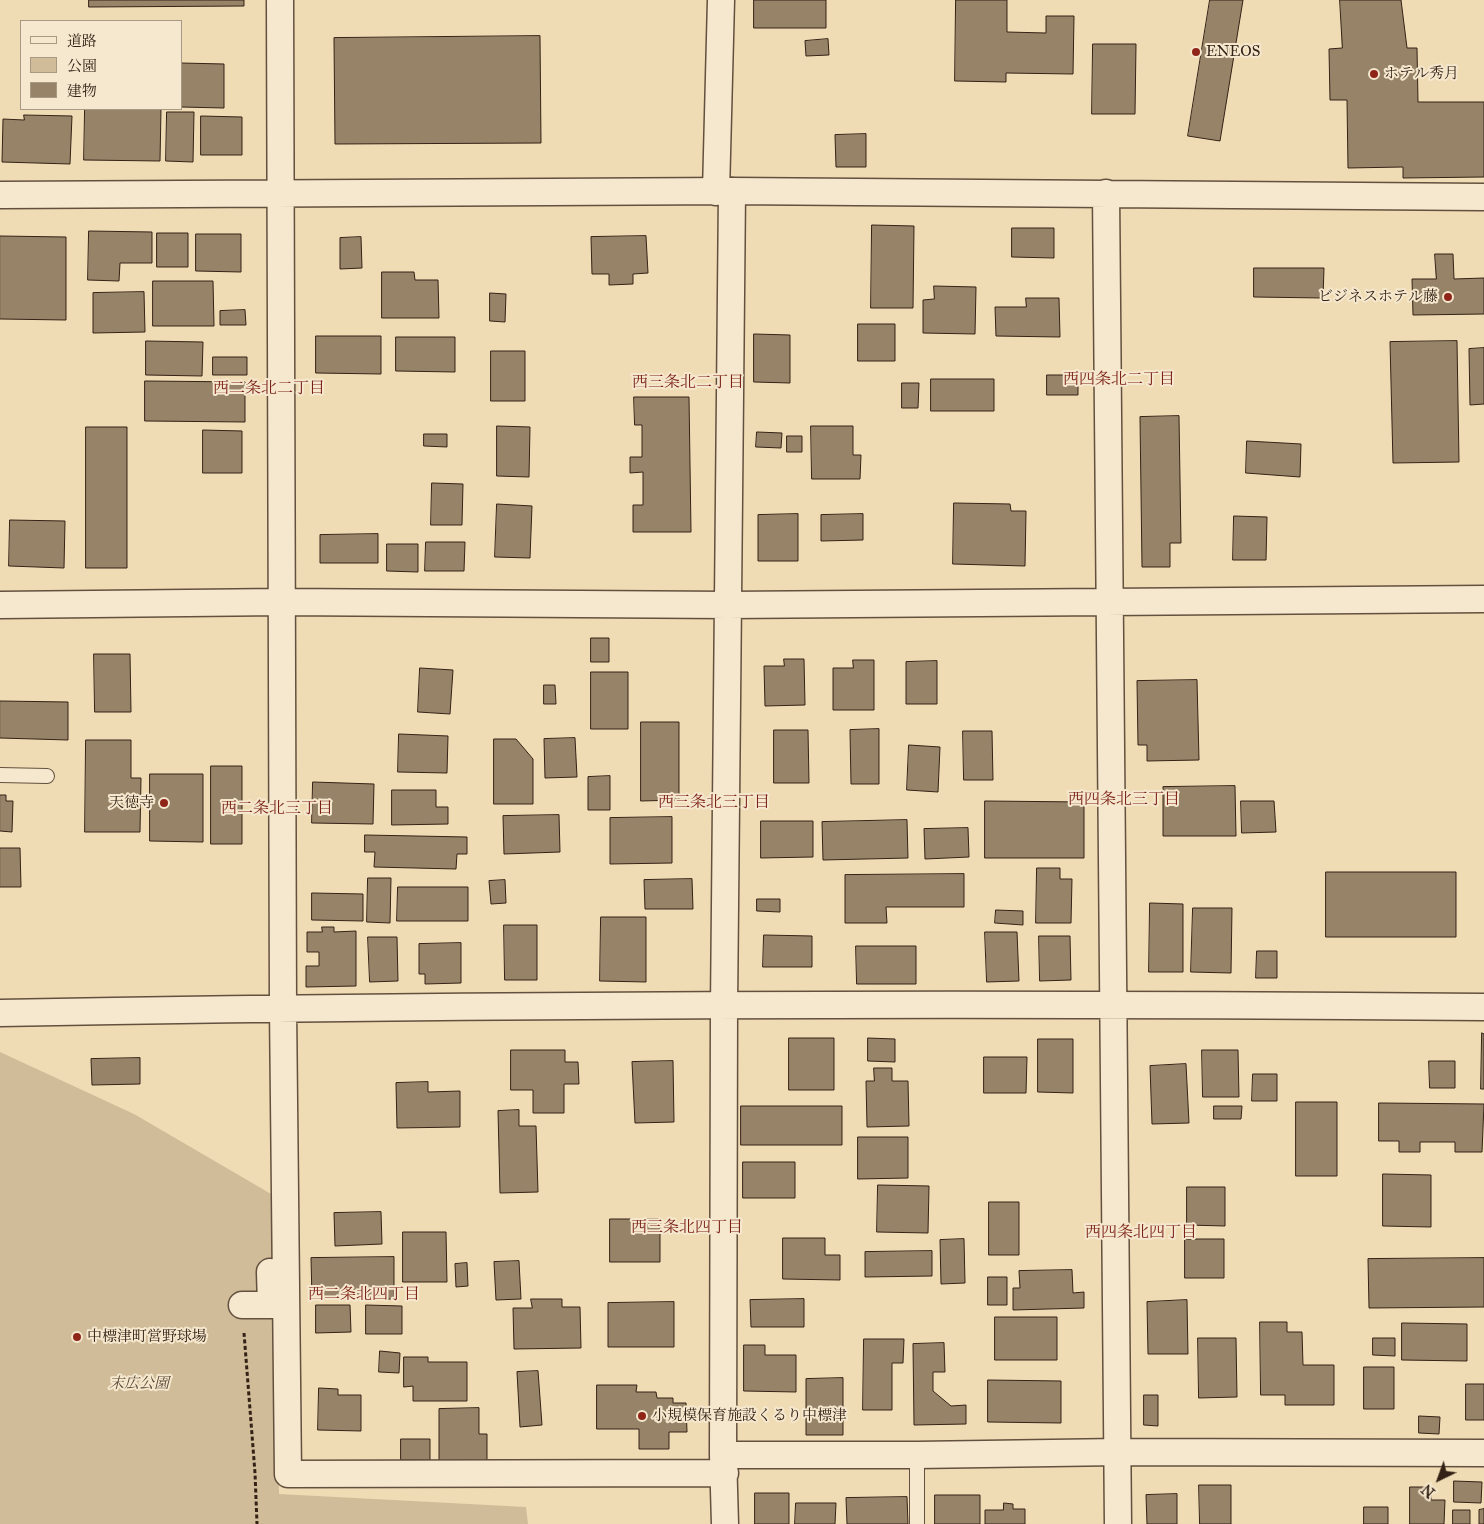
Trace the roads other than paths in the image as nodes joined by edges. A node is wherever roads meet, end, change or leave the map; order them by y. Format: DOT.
graph roads {
  1 [pos="280,0"];
  2 [pos="721,0"];
  3 [pos="724,192"];
  4 [pos="1106,192"];
  5 [pos="280,193"];
  6 [pos="0,195"];
  7 [pos="1484,197"];
  8 [pos="1484,600"];
  9 [pos="1108,601"];
  10 [pos="281,602"];
  11 [pos="0,605"];
  12 [pos="728,605"];
  13 [pos="0,775"];
  14 [pos="47,776"];
  15 [pos="1114,1004"];
  16 [pos="724,1007"];
  17 [pos="1484,1007"];
  18 [pos="275,1008"];
  19 [pos="0,1013"];
  20 [pos="242,1305"];
  21 [pos="1119,1452"];
  22 [pos="1484,1453"];
  23 [pos="916,1456"];
  24 [pos="724,1464"];
  25 [pos="725,1524"];
  26 [pos="917,1524"];
  27 [pos="1118,1524"];
  1 -- 5 [label="street"];
  2 -- 3 [label="street"];
  3 -- 4 [label="street"];
  3 -- 5 [label="street"];
  3 -- 12 [label="street"];
  4 -- 7 [label="street"];
  4 -- 9 [label="street"];
  5 -- 6 [label="street"];
  5 -- 10 [label="street"];
  8 -- 9 [label="street"];
  9 -- 12 [label="street"];
  9 -- 15 [label="street"];
  10 -- 11 [label="street"];
  10 -- 12 [label="street"];
  10 -- 18 [label="street"];
  12 -- 16 [label="street"];
  13 -- 14 [label="lane"];
  15 -- 16 [label="street"];
  15 -- 17 [label="street"];
  15 -- 21 [label="street"];
  16 -- 18 [label="street"];
  16 -- 24 [label="street"];
  18 -- 19 [label="street"];
  18 -- 20 [label="street"];
  18 -- 24 [label="street"];
  21 -- 22 [label="street"];
  21 -- 23 [label="street"];
  21 -- 27 [label="street"];
  23 -- 24 [label="street"];
  23 -- 26 [label="lane"];
  24 -- 25 [label="street"];
}
